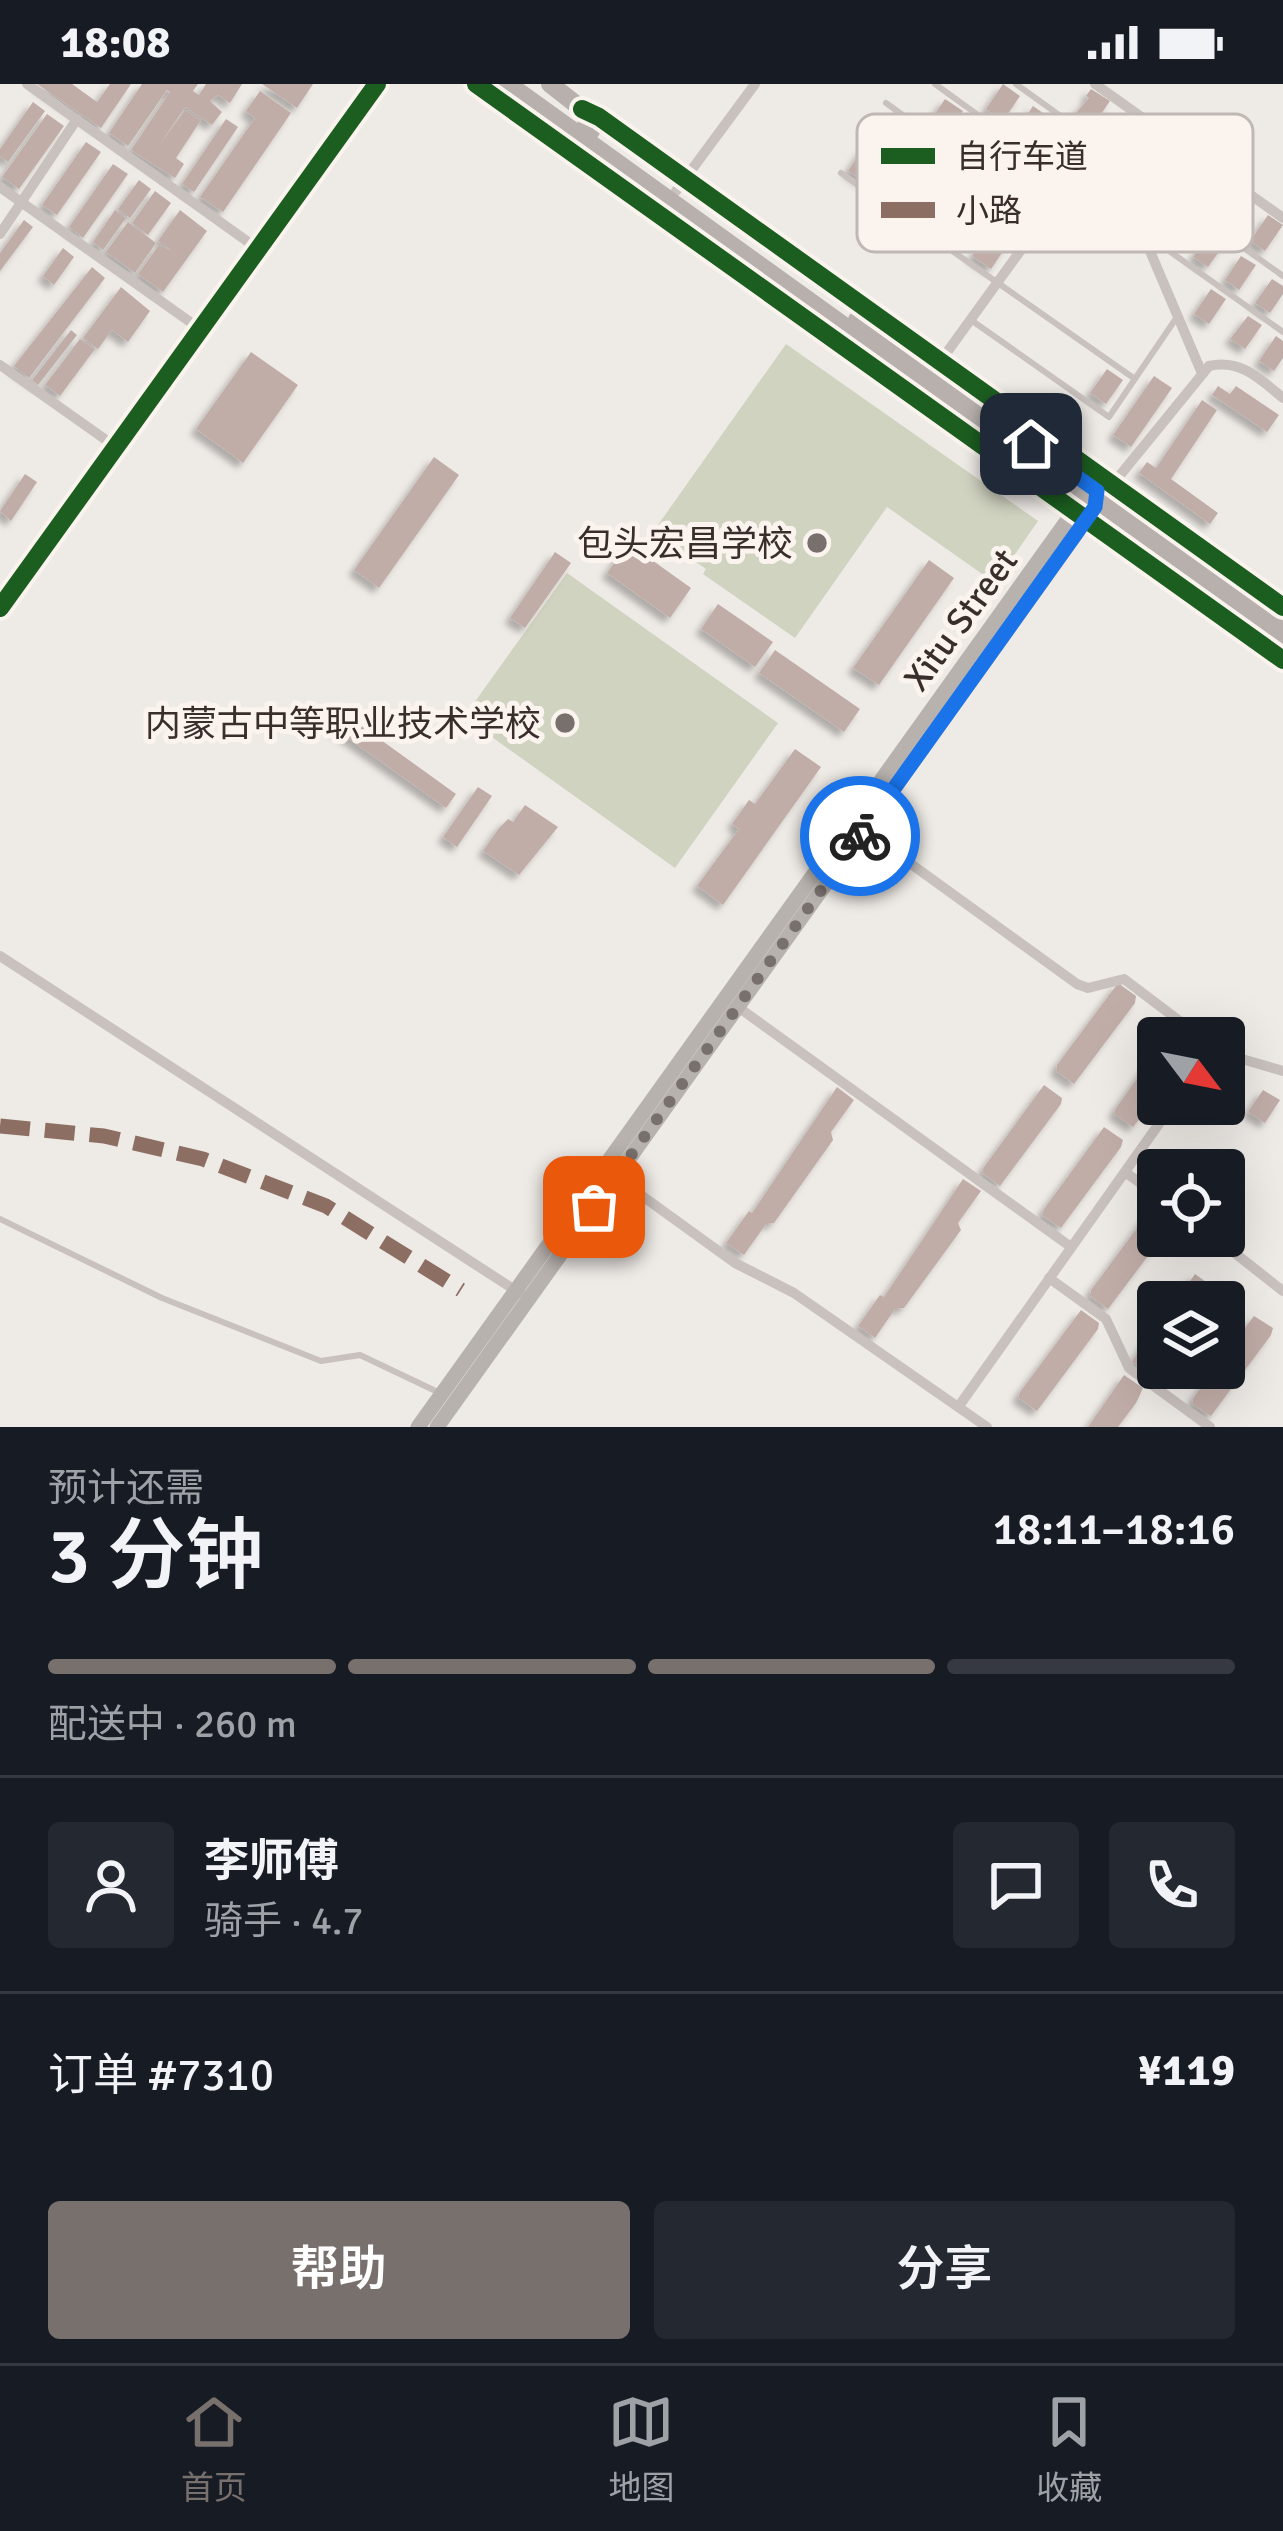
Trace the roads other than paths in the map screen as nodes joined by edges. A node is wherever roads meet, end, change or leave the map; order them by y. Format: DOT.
graph roads {
  1 [pos="27,84"];
  2 [pos="377,84"];
  3 [pos="508,84"];
  4 [pos="524,84"];
  5 [pos="550,84"];
  6 [pos="755,84"];
  7 [pos="934,84"];
  8 [pos="1016,84"];
  9 [pos="1095,84"];
  10 [pos="886,103"];
  11 [pos="901,114"];
  12 [pos="976,114"];
  13 [pos="1058,114"];
  14 [pos="1137,114"];
  15 [pos="76,119"];
  16 [pos="591,131"];
  17 [pos="841,173"];
  18 [pos="857,184"];
  19 [pos="0,187"];
  20 [pos="676,191"];
  21 [pos="1253,197"];
  22 [pos="23,204"];
  23 [pos="1283,218"];
  24 [pos="0,234"];
  25 [pos="258,249"];
  26 [pos="954,252"];
  27 [pos="1020,252"];
  28 [pos="1150,252"];
  29 [pos="1171,252"];
  30 [pos="1250,252"];
  31 [pos="1283,276"];
  32 [pos="998,283"];
  33 [pos="1177,317"];
  34 [pos="971,320"];
  35 [pos="200,329"];
  36 [pos="1283,332"];
  37 [pos="0,365"];
  38 [pos="1201,371"];
  39 [pos="932,373"];
  40 [pos="1135,379"];
  41 [pos="1283,398"];
  42 [pos="116,446"];
  43 [pos="1092,499"];
  44 [pos="0,608"];
  45 [pos="1283,625"];
  46 [pos="1283,642"];
  47 [pos="864,830"];
  48 [pos="0,956"];
  49 [pos="738,1007"];
  50 [pos="1174,1017"];
  51 [pos="1245,1060"];
  52 [pos="1283,1071"];
  53 [pos="1158,1125"];
  54 [pos="1125,1172"];
  55 [pos="616,1177"];
  56 [pos="1137,1181"];
  57 [pos="0,1219"];
  58 [pos="1071,1247"];
  59 [pos="1239,1257"];
  60 [pos="1049,1278"];
  61 [pos="1283,1292"];
  62 [pos="522,1294"];
  63 [pos="442,1394"];
  64 [pos="958,1406"];
  65 [pos="418,1427"];
  66 [pos="437,1427"];
  67 [pos="987,1427"];
  68 [pos="1210,1427"];
  1 -- 15 [label="street"];
  2 -- 25 [label="main road"];
  3 -- 43 [label="main road"];
  4 -- 16 [label="main road"];
  5 -- 16 [label="main road"];
  6 -- 20 [label="street"];
  7 -- 12 [label="lane"];
  8 -- 13 [label="lane"];
  9 -- 14 [label="street"];
  10 -- 11 [label="lane"];
  15 -- 22 [label="street"];
  15 -- 25 [label="street"];
  16 -- 20 [label="main road"];
  17 -- 18 [label="lane"];
  19 -- 22 [label="street"];
  20 -- 39 [label="main road"];
  21 -- 23 [label="street"];
  22 -- 24 [label="street"];
  22 -- 35 [label="street"];
  25 -- 35 [label="main road"];
  26 -- 32 [label="lane"];
  27 -- 32 [label="street"];
  28 -- 33 [label="street"];
  29 -- 36 [label="lane"];
  30 -- 31 [label="lane"];
  32 -- 34 [label="street"];
  32 -- 40 [label="lane"];
  33 -- 38 [label="street"];
  33 -- 40 [label="lane"];
  34 -- 39 [label="street"];
  34 -- 40 [label="lane"];
  35 -- 42 [label="main road"];
  37 -- 42 [label="street"];
  38 -- 41 [label="street"];
  38 -- 43 [label="street"];
  39 -- 43 [label="main road"];
  42 -- 44 [label="main road"];
  43 -- 45 [label="main road"];
  43 -- 46 [label="main road"];
  43 -- 47 [label="main road, Xitu Street"];
  43 -- 62 [label="main road, Xitu Street"];
  47 -- 49 [label="main road, Xitu Street"];
  47 -- 50 [label="street"];
  48 -- 62 [label="street"];
  49 -- 55 [label="main road, Xitu Street"];
  49 -- 58 [label="street"];
  51 -- 52 [label="street"];
  53 -- 54 [label="street"];
  54 -- 56 [label="street"];
  54 -- 58 [label="street"];
  55 -- 62 [label="main road, Xitu Street"];
  55 -- 64 [label="street"];
  57 -- 63 [label="lane"];
  58 -- 60 [label="street"];
  59 -- 61 [label="street"];
  60 -- 64 [label="street"];
  60 -- 68 [label="street"];
  62 -- 63 [label="main road, Xitu Street"];
  62 -- 66 [label="main road, Xitu Street"];
  63 -- 65 [label="main road, Xitu Street"];
  64 -- 67 [label="street"];
}
